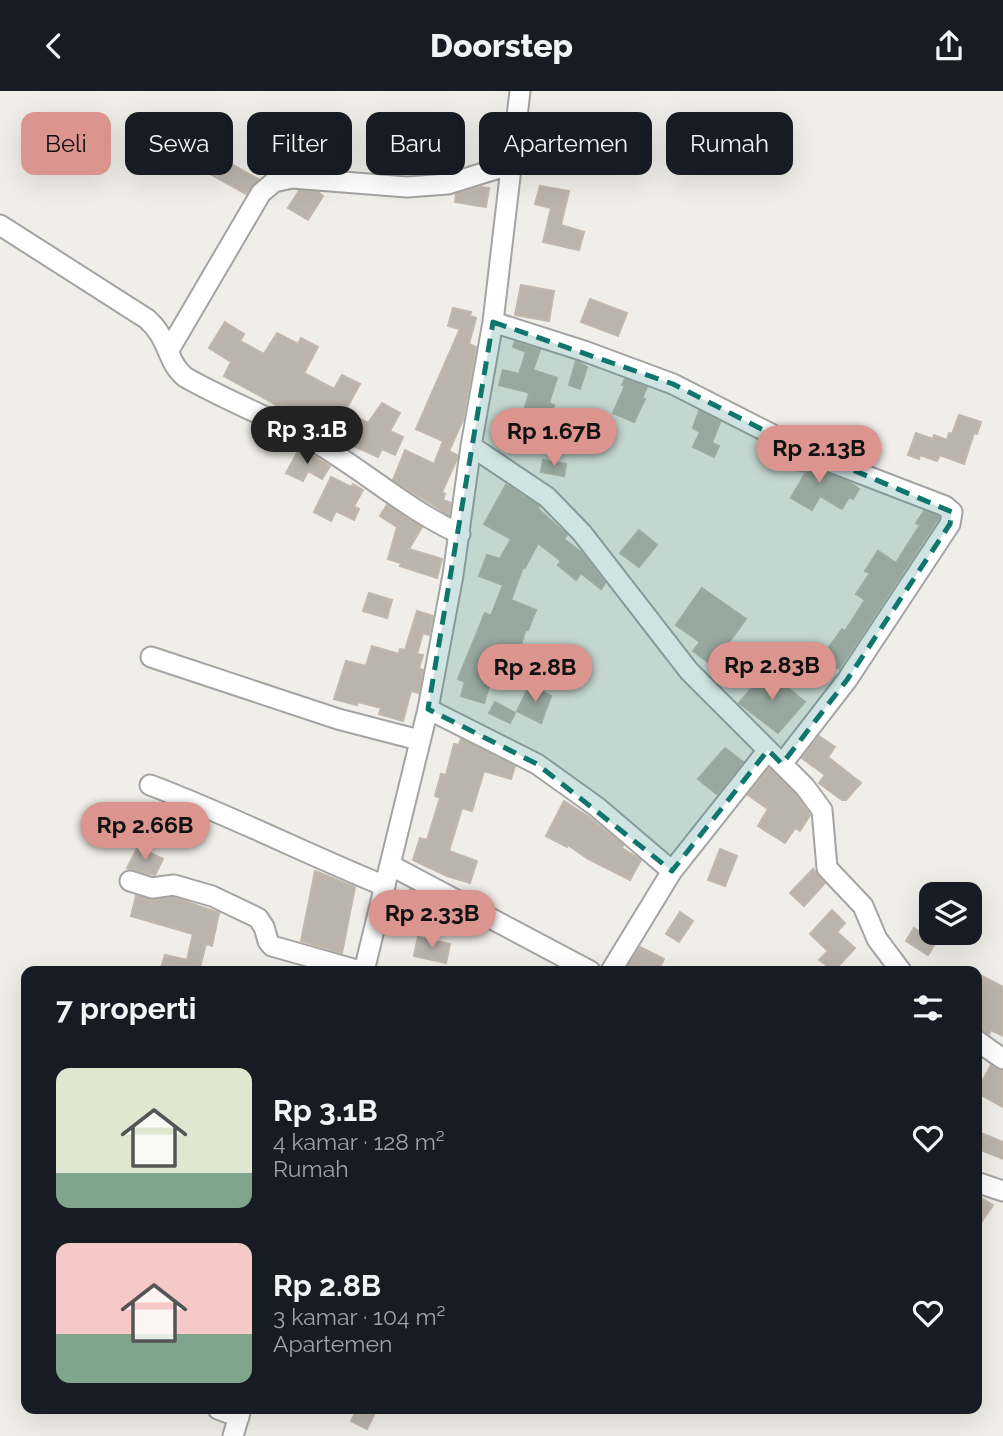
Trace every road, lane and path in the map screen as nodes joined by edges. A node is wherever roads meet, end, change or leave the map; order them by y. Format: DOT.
graph roads {
  1 [pos="520,91"];
  2 [pos="518,112"];
  3 [pos="479,174"];
  4 [pos="511,175"];
  5 [pos="0,225"];
  6 [pos="493,322"];
  7 [pos="169,350"];
  8 [pos="471,446"];
  9 [pos="460,534"];
  10 [pos="151,657"];
  11 [pos="428,709"];
  12 [pos="419,740"];
  13 [pos="775,757"];
  14 [pos="150,785"];
  15 [pos="390,865"];
  16 [pos="672,871"];
  17 [pos="130,881"];
  18 [pos="385,886"];
  19 [pos="344,966"];
  20 [pos="363,966"];
  21 [pos="581,966"];
  22 [pos="614,966"];
  23 [pos="897,966"];
  24 [pos="982,1043"];
  25 [pos="1003,1059"];
  26 [pos="982,1184"];
  27 [pos="1003,1191"];
  1 -- 2 [label="street"];
  3 -- 7 [label="street"];
  4 -- 6 [label="street"];
  5 -- 7 [label="street"];
  6 -- 8 [label="street"];
  6 -- 13 [label="street"];
  7 -- 9 [label="street"];
  8 -- 9 [label="street"];
  8 -- 13 [label="street"];
  9 -- 11 [label="street"];
  10 -- 12 [label="street"];
  11 -- 12 [label="street"];
  11 -- 16 [label="street"];
  12 -- 15 [label="street"];
  13 -- 16 [label="street"];
  13 -- 23 [label="street"];
  14 -- 18 [label="street"];
  15 -- 18 [label="street"];
  15 -- 21 [label="street"];
  16 -- 22 [label="street"];
  17 -- 19 [label="street"];
  18 -- 20 [label="street"];
  24 -- 25 [label="street"];
  26 -- 27 [label="street"];
}
